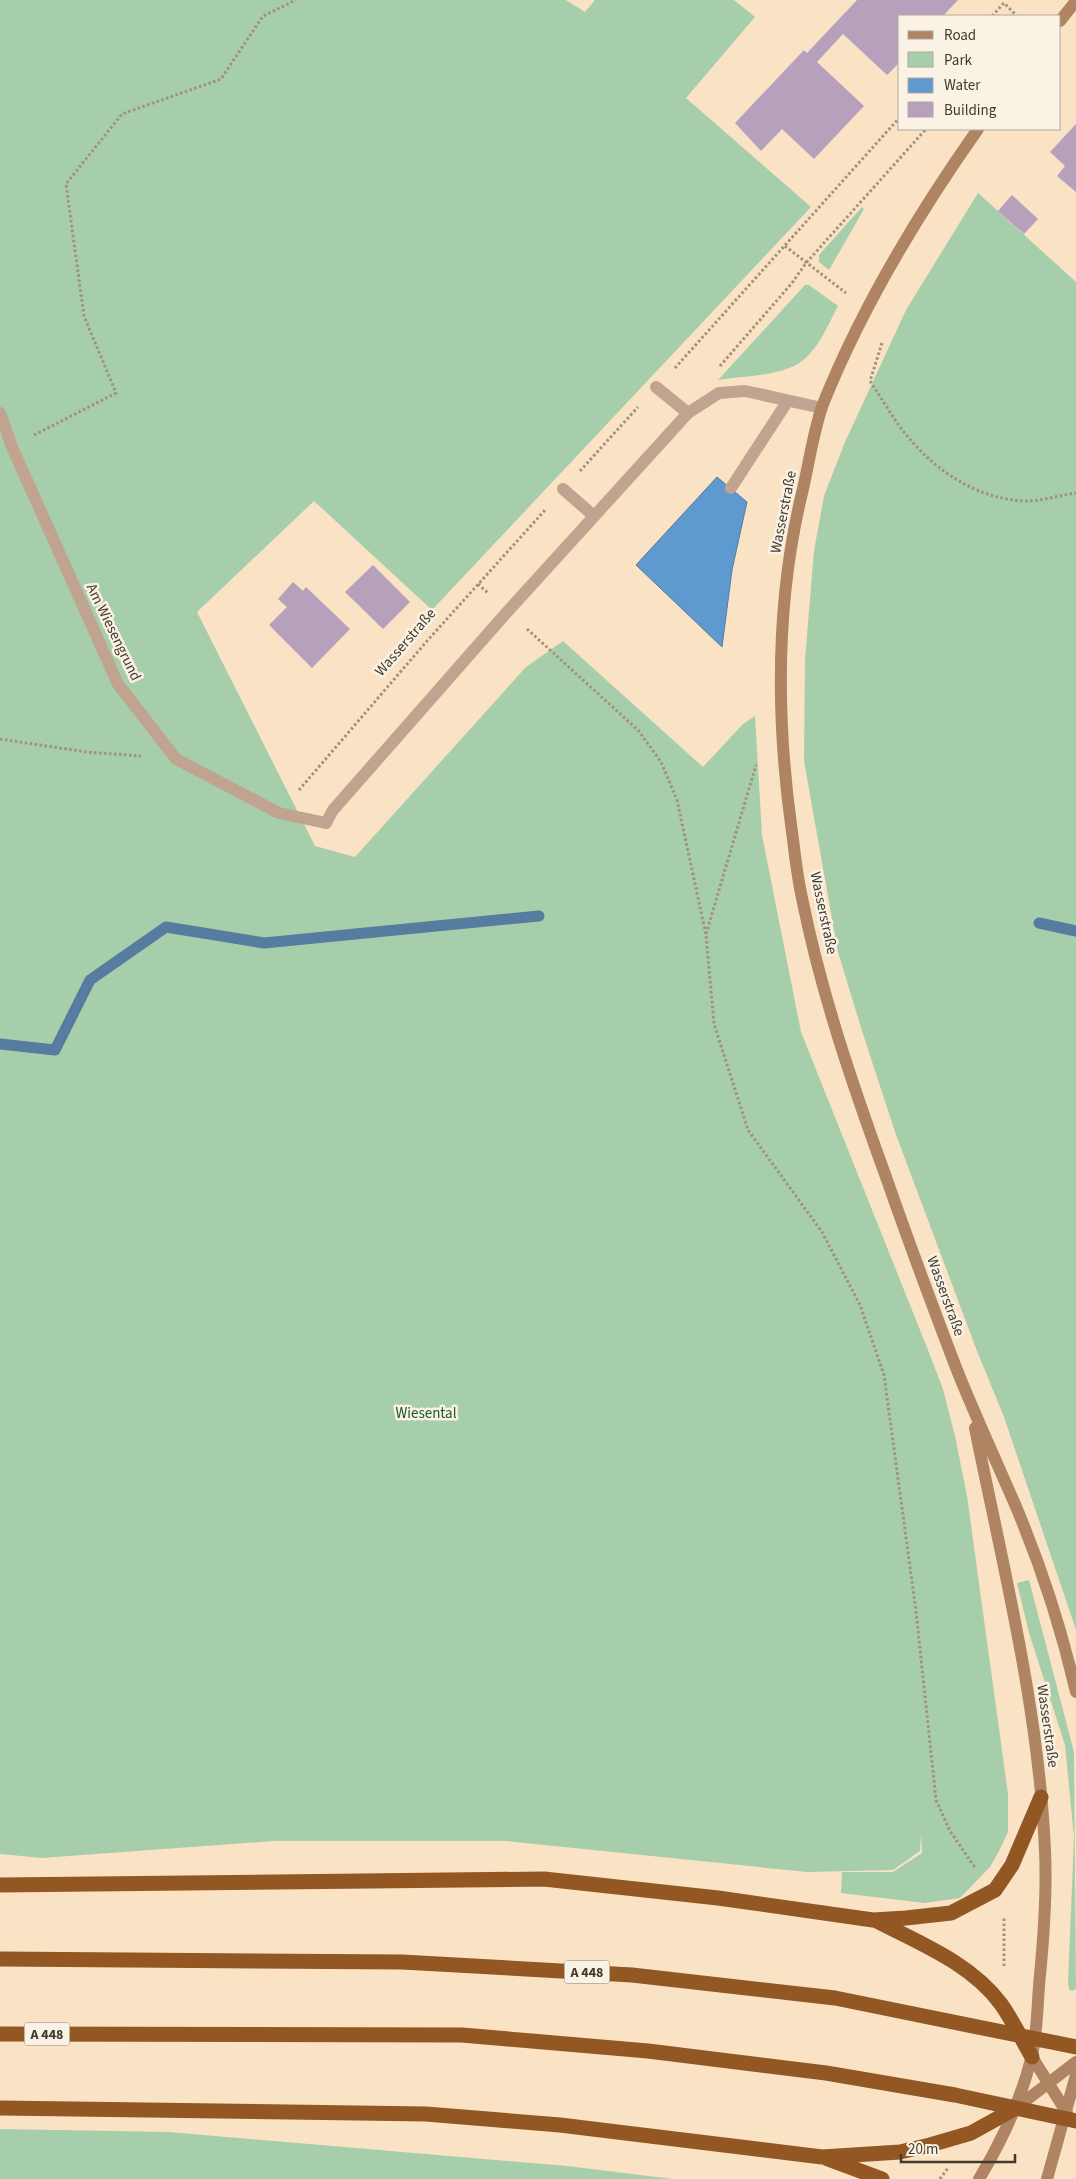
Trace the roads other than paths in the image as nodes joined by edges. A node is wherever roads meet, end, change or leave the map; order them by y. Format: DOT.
graph roads {
  1 [pos="1076,1"];
  2 [pos="1061,20"];
  3 [pos="977,130"];
  4 [pos="656,387"];
  5 [pos="787,402"];
  6 [pos="822,408"];
  7 [pos="0,413"];
  8 [pos="688,413"];
  9 [pos="731,488"];
  10 [pos="563,489"];
  11 [pos="594,516"];
  12 [pos="970,1405"];
  13 [pos="1076,1692"];
  14 [pos="1041,1797"];
  15 [pos="0,1885"];
  16 [pos="874,1920"];
  17 [pos="0,1959"];
  18 [pos="0,2034"];
  19 [pos="1076,2048"];
  20 [pos="1032,2057"];
  21 [pos="1076,2062"];
  22 [pos="1076,2075"];
  23 [pos="1049,2083"];
  24 [pos="0,2108"];
  25 [pos="1016,2108"];
  26 [pos="1071,2117"];
  27 [pos="1076,2126"];
  28 [pos="822,2157"];
  29 [pos="882,2179"];
  30 [pos="979,2179"];
  31 [pos="1047,2179"];
  1 -- 2 [label="main road"];
  3 -- 6 [label="main road, Wasserstraße"];
  4 -- 8 [label="street"];
  5 -- 6 [label="street"];
  5 -- 8 [label="street"];
  5 -- 9 [label="street"];
  6 -- 12 [label="main road, Wasserstraße"];
  7 -- 11 [label="street, Am Wiesengrund"];
  8 -- 11 [label="street"];
  10 -- 11 [label="street"];
  12 -- 13 [label="main road, Wasserstraße"];
  12 -- 14 [label="main road, Wasserstraße"];
  14 -- 16 [label="highway"];
  14 -- 20 [label="main road, Wasserstraße"];
  15 -- 16 [label="highway"];
  16 -- 20 [label="highway"];
  17 -- 19 [label="highway, A 448"];
  18 -- 26 [label="highway, A 448"];
  20 -- 23 [label="main road"];
  20 -- 25 [label="main road, Wasserstraße"];
  21 -- 23 [label="main road, Wasserstraße"];
  22 -- 26 [label="main road"];
  23 -- 25 [label="main road, Wasserstraße"];
  23 -- 26 [label="main road"];
  24 -- 28 [label="highway"];
  25 -- 28 [label="highway"];
  25 -- 30 [label="main road, Wasserstraße"];
  26 -- 27 [label="highway"];
  26 -- 31 [label="main road"];
  28 -- 29 [label="highway"];
}
